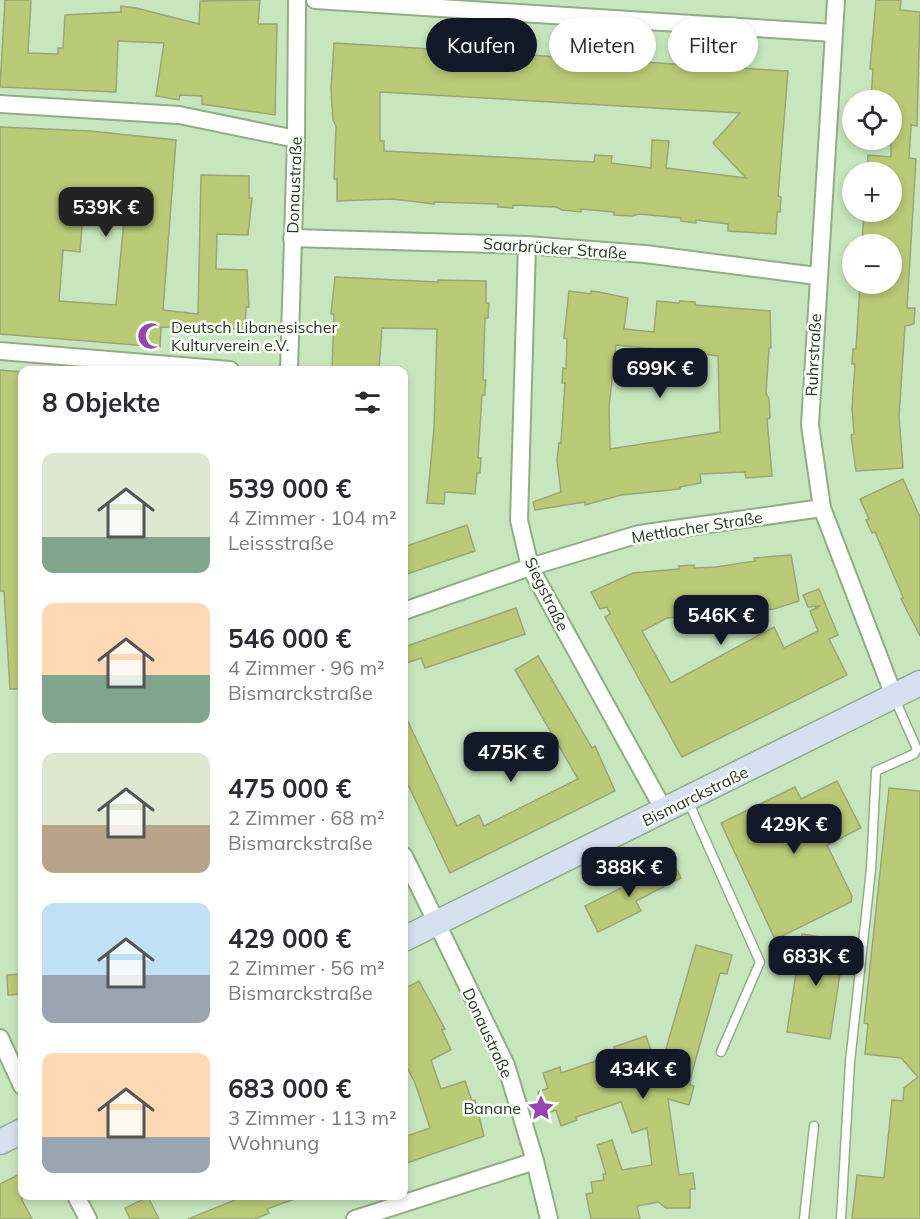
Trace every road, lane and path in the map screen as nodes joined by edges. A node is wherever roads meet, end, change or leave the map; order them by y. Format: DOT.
graph roads {
  1 [pos="297,0"];
  2 [pos="315,0"];
  3 [pos="836,0"];
  4 [pos="834,33"];
  5 [pos="0,104"];
  6 [pos="296,139"];
  7 [pos="292,238"];
  8 [pos="527,244"];
  9 [pos="817,276"];
  10 [pos="0,351"];
  11 [pos="182,366"];
  12 [pos="289,366"];
  13 [pos="822,508"];
  14 [pos="530,567"];
  15 [pos="408,610"];
  16 [pos="920,683"];
  17 [pos="894,696"];
  18 [pos="687,801"];
  19 [pos="664,812"];
  20 [pos="408,864"];
  21 [pos="436,923"];
  22 [pos="408,937"];
  23 [pos="0,1038"];
  24 [pos="721,1052"];
  25 [pos="18,1077"];
  26 [pos="814,1126"];
  27 [pos="18,1133"];
  28 [pos="0,1142"];
  29 [pos="535,1161"];
  30 [pos="78,1200"];
  31 [pos="88,1219"];
  32 [pos="355,1219"];
  33 [pos="549,1219"];
  34 [pos="804,1219"];
  35 [pos="842,1219"];
  1 -- 6 [label="street, Donaustraße"];
  2 -- 4 [label="street"];
  3 -- 4 [label="street, Ruhrstraße"];
  4 -- 9 [label="street, Ruhrstraße"];
  5 -- 6 [label="street"];
  6 -- 7 [label="street, Donaustraße"];
  7 -- 8 [label="street, Saarbrücker Straße"];
  7 -- 12 [label="street, Donaustraße"];
  8 -- 9 [label="street, Saarbrücker Straße"];
  8 -- 14 [label="street, Siegstraße"];
  9 -- 13 [label="street, Ruhrstraße"];
  10 -- 11 [label="street"];
  13 -- 14 [label="street, Mettlacher Straße"];
  13 -- 17 [label="street, Ruhrstraße"];
  14 -- 15 [label="street, Mettlacher Straße"];
  14 -- 19 [label="street, Siegstraße"];
  16 -- 17 [label="main road, Bismarckstraße"];
  17 -- 18 [label="main road, Bismarckstraße"];
  17 -- 35 [label="lane"];
  18 -- 19 [label="main road, Bismarckstraße"];
  18 -- 24 [label="lane"];
  19 -- 21 [label="main road, Bismarckstraße"];
  20 -- 21 [label="street, Donaustraße"];
  21 -- 22 [label="main road, Bismarckstraße"];
  21 -- 29 [label="street, Donaustraße"];
  23 -- 25 [label="street"];
  26 -- 34 [label="lane"];
  27 -- 28 [label="main road"];
  29 -- 32 [label="street"];
  29 -- 33 [label="street, Donaustraße"];
  30 -- 31 [label="street"];
}
